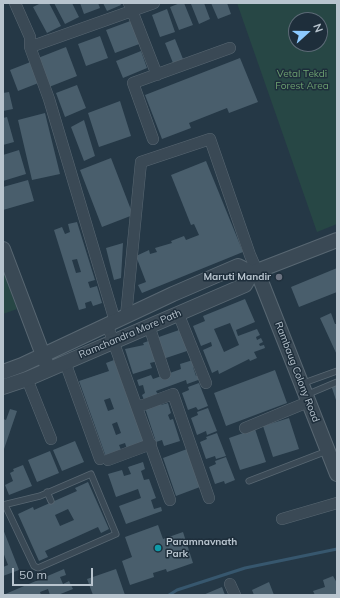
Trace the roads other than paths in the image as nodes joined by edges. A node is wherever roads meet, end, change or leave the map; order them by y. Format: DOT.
graph roads {
  1 [pos="15,3"];
  2 [pos="154,3"];
  3 [pos="131,7"];
  4 [pos="30,47"];
  5 [pos="230,48"];
  6 [pos="157,74"];
  7 [pos="153,139"];
  8 [pos="337,240"];
  9 [pos="3,249"];
  10 [pos="254,272"];
  11 [pos="178,313"];
  12 [pos="116,320"];
  13 [pos="149,326"];
  14 [pos="114,341"];
  15 [pos="43,355"];
  16 [pos="65,362"];
  17 [pos="48,369"];
  18 [pos="337,371"];
  19 [pos="3,372"];
  20 [pos="165,374"];
  21 [pos="27,379"];
  22 [pos="337,382"];
  23 [pos="206,383"];
  24 [pos="3,387"];
  25 [pos="305,394"];
  26 [pos="138,407"];
  27 [pos="245,428"];
  28 [pos="51,439"];
  29 [pos="151,444"];
  30 [pos="332,449"];
  31 [pos="337,474"];
  32 [pos="249,481"];
  33 [pos="47,492"];
  34 [pos="209,498"];
  35 [pos="170,500"];
  36 [pos="51,501"];
  37 [pos="337,502"];
  38 [pos="4,505"];
  39 [pos="282,520"];
  40 [pos="230,584"];
  41 [pos="234,595"];
  1 -- 4 [label="street"];
  2 -- 3 [label="street"];
  3 -- 4 [label="street"];
  3 -- 6 [label="street"];
  4 -- 12 [label="street"];
  5 -- 6 [label="street"];
  6 -- 7 [label="street"];
  8 -- 10 [label="street, Ramchandra More Path"];
  9 -- 15 [label="street"];
  10 -- 11 [label="street, Ramchandra More Path"];
  10 -- 12 [label="street, Ramchandra More Path"];
  10 -- 12 [label="street"];
  10 -- 25 [label="street, Rambaug Colony Road"];
  11 -- 13 [label="street, Ramchandra More Path"];
  11 -- 23 [label="street"];
  12 -- 14 [label="street"];
  12 -- 15 [label="street, Ramchandra More Path"];
  13 -- 14 [label="street, Ramchandra More Path"];
  13 -- 20 [label="street"];
  14 -- 16 [label="street, Ramchandra More Path"];
  14 -- 26 [label="street"];
  15 -- 17 [label="street"];
  15 -- 19 [label="street, Ramchandra More Path"];
  16 -- 17 [label="street, Ramchandra More Path"];
  16 -- 29 [label="street"];
  17 -- 21 [label="street, Ramchandra More Path"];
  18 -- 25 [label="lane"];
  21 -- 24 [label="street, Ramchandra More Path"];
  21 -- 28 [label="street"];
  22 -- 25 [label="lane"];
  25 -- 27 [label="street"];
  25 -- 30 [label="street, Rambaug Colony Road"];
  26 -- 29 [label="street"];
  26 -- 34 [label="street"];
  29 -- 35 [label="street"];
  30 -- 31 [label="street, Rambaug Colony Road"];
  30 -- 32 [label="lane"];
  33 -- 36 [label="lane"];
  33 -- 38 [label="lane"];
  33 -- 38 [label="lane"];
  37 -- 39 [label="street"];
  40 -- 41 [label="street"];
}
